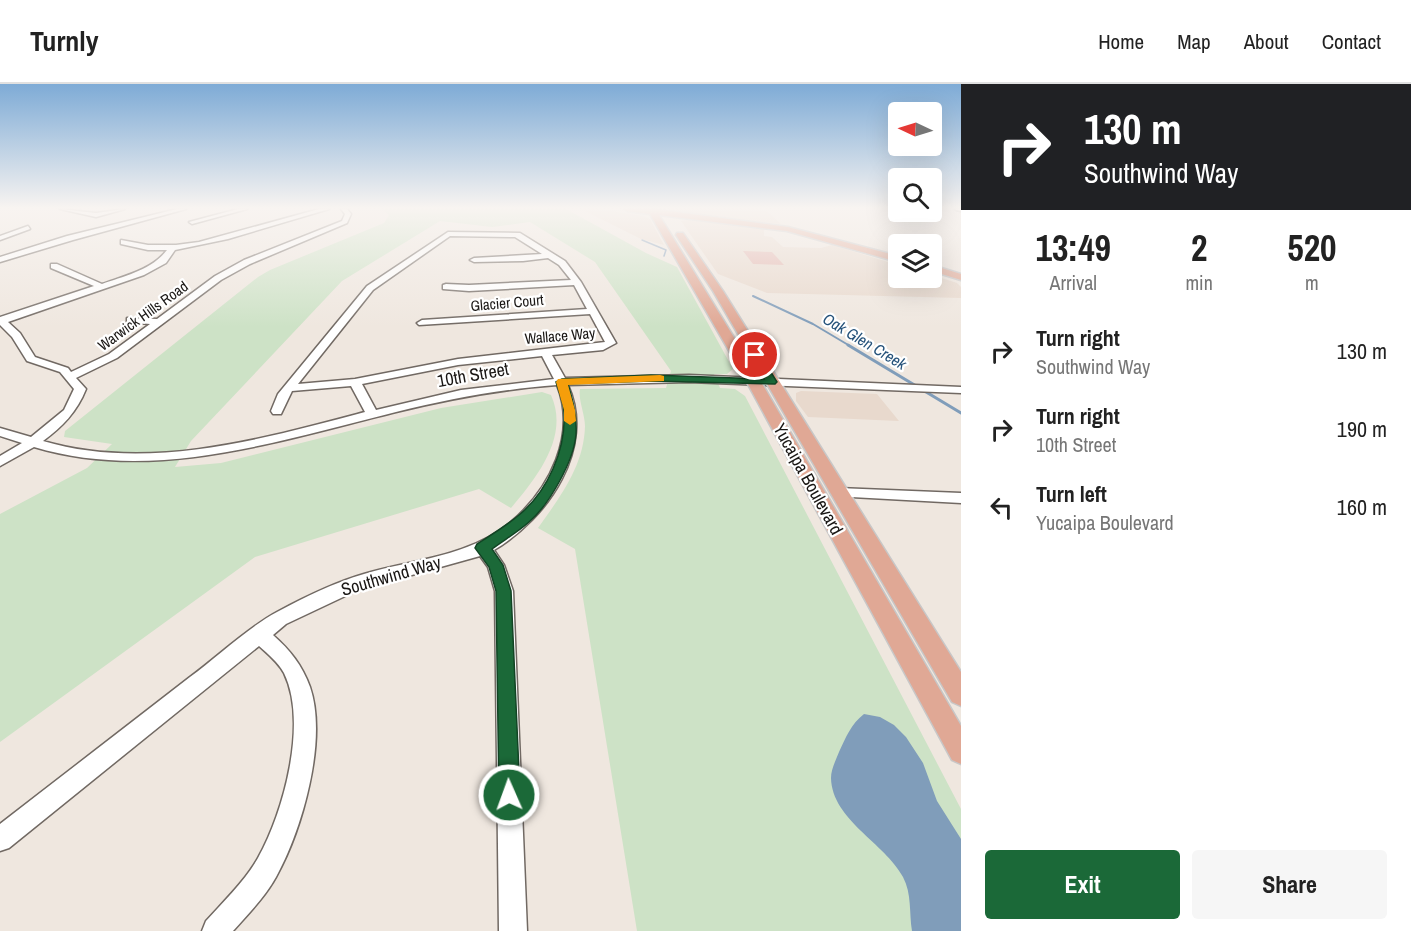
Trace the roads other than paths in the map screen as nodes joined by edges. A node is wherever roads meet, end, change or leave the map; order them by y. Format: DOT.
graph roads {
  1 [pos="37,249"];
  2 [pos="172,249"];
  3 [pos="281,249"];
  4 [pos="427,249"];
  5 [pos="539,249"];
  6 [pos="681,249"];
  7 [pos="859,249"];
  8 [pos="550,255"];
  9 [pos="888,256"];
  10 [pos="0,260"];
  11 [pos="474,260"];
  12 [pos="54,266"];
  13 [pos="942,271"];
  14 [pos="961,277"];
  15 [pos="577,282"];
  16 [pos="102,287"];
  17 [pos="446,287"];
  18 [pos="594,311"];
  19 [pos="1,320"];
  20 [pos="130,320"];
  21 [pos="159,322"];
  22 [pos="422,323"];
  23 [pos="545,352"];
  24 [pos="71,376"];
  25 [pos="355,382"];
  26 [pos="562,382"];
  27 [pos="763,382"];
  28 [pos="289,388"];
  29 [pos="961,390"];
  30 [pos="277,411"];
  31 [pos="372,414"];
  32 [pos="0,432"];
  33 [pos="28,444"];
  34 [pos="0,462"];
  35 [pos="838,492"];
  36 [pos="961,498"];
  37 [pos="483,548"];
  38 [pos="259,634"];
  39 [pos="961,694"];
  40 [pos="961,751"];
  41 [pos="0,839"];
  42 [pos="216,931"];
  43 [pos="513,931"];
  1 -- 10 [label="street"];
  2 -- 16 [label="street"];
  3 -- 21 [label="street, Warwick Hills Road"];
  4 -- 28 [label="street, Wallace Way"];
  5 -- 8 [label="street, Wallace Way"];
  6 -- 27 [label="main road, Yucaipa Boulevard"];
  7 -- 9 [label="main road"];
  8 -- 11 [label="street"];
  8 -- 15 [label="street, Wallace Way"];
  12 -- 16 [label="street"];
  13 -- 14 [label="main road"];
  15 -- 17 [label="street"];
  15 -- 18 [label="street, Wallace Way"];
  16 -- 19 [label="street"];
  18 -- 22 [label="street, Glacier Court"];
  18 -- 23 [label="street, Wallace Way"];
  19 -- 24 [label="street"];
  20 -- 21 [label="street"];
  21 -- 24 [label="street, Warwick Hills Road"];
  23 -- 25 [label="street, Wallace Way"];
  23 -- 26 [label="street, Southwind Way"];
  24 -- 33 [label="street"];
  25 -- 28 [label="street, Wallace Way"];
  25 -- 31 [label="street"];
  26 -- 27 [label="street, 10th Street"];
  26 -- 31 [label="street, 10th Street"];
  26 -- 37 [label="street, Southwind Way"];
  27 -- 29 [label="street, 10th Street"];
  27 -- 35 [label="main road, Yucaipa Boulevard"];
  27 -- 40 [label="main road, Yucaipa Boulevard"];
  28 -- 30 [label="street, Wallace Way"];
  31 -- 33 [label="street, 10th Street"];
  32 -- 33 [label="street, 10th Street"];
  33 -- 34 [label="street"];
  35 -- 36 [label="street"];
  35 -- 39 [label="main road, Yucaipa Boulevard"];
  37 -- 38 [label="street, Southwind Way"];
  37 -- 43 [label="street"];
  38 -- 41 [label="street, Southwind Way"];
  38 -- 42 [label="street"];
}
